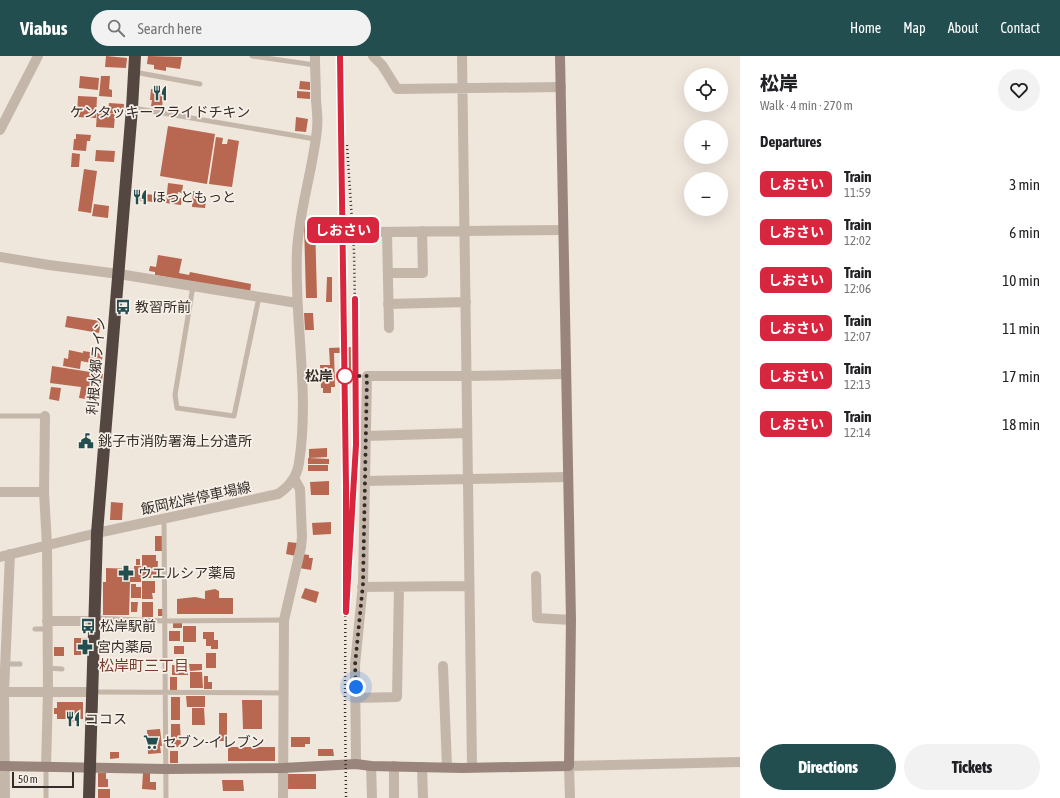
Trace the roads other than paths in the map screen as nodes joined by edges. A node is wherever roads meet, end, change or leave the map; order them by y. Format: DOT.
graph roads {
  1 [pos="38,56"];
  2 [pos="136,56"];
  3 [pos="252,56"];
  4 [pos="373,56"];
  5 [pos="560,56"];
  6 [pos="461,57"];
  7 [pos="315,61"];
  8 [pos="134,72"];
  9 [pos="200,84"];
  10 [pos="560,87"];
  11 [pos="462,88"];
  12 [pos="132,108"];
  13 [pos="0,130"];
  14 [pos="315,139"];
  15 [pos="465,230"];
  16 [pos="563,230"];
  17 [pos="422,231"];
  18 [pos="373,232"];
  19 [pos="387,232"];
  20 [pos="0,257"];
  21 [pos="388,273"];
  22 [pos="119,274"];
  23 [pos="193,286"];
  24 [pos="259,297"];
  25 [pos="466,302"];
  26 [pos="297,303"];
  27 [pos="388,304"];
  28 [pos="389,328"];
  29 [pos="566,374"];
  30 [pos="467,376"];
  31 [pos="0,416"];
  32 [pos="45,416"];
  33 [pos="467,433"];
  34 [pos="366,436"];
  35 [pos="568,477"];
  36 [pos="294,478"];
  37 [pos="468,479"];
  38 [pos="365,481"];
  39 [pos="0,492"];
  40 [pos="44,492"];
  41 [pos="164,518"];
  42 [pos="97,534"];
  43 [pos="47,545"];
  44 [pos="10,554"];
  45 [pos="0,557"];
  46 [pos="536,576"];
  47 [pos="469,586"];
  48 [pos="362,587"];
  49 [pos="399,587"];
  50 [pos="94,619"];
  51 [pos="284,620"];
  52 [pos="571,620"];
  53 [pos="165,621"];
  54 [pos="47,625"];
  55 [pos="35,629"];
  56 [pos="6,664"];
  57 [pos="20,664"];
  58 [pos="444,666"];
  59 [pos="47,668"];
  60 [pos="62,669"];
  61 [pos="2,692"];
  62 [pos="48,692"];
  63 [pos="92,692"];
  64 [pos="166,692"];
  65 [pos="284,693"];
  66 [pos="356,698"];
  67 [pos="740,762"];
  68 [pos="356,764"];
  69 [pos="2,766"];
  70 [pos="371,766"];
  71 [pos="394,766"];
  72 [pos="422,766"];
  73 [pos="569,766"];
  74 [pos="46,767"];
  75 [pos="447,767"];
  76 [pos="90,768"];
  77 [pos="166,768"];
  78 [pos="283,768"];
  79 [pos="472,768"];
  80 [pos="5,798"];
  81 [pos="46,798"];
  82 [pos="89,798"];
  83 [pos="166,798"];
  84 [pos="283,798"];
  85 [pos="372,798"];
  86 [pos="394,798"];
  87 [pos="423,798"];
  88 [pos="570,798"];
  1 -- 13 [label="street"];
  2 -- 8 [label="highway, 利根水郷ライン"];
  3 -- 7 [label="lane"];
  4 -- 11 [label="street"];
  5 -- 10 [label="street"];
  6 -- 11 [label="street"];
  7 -- 14 [label="street"];
  8 -- 9 [label="lane"];
  8 -- 12 [label="highway, 利根水郷ライン"];
  10 -- 11 [label="street"];
  10 -- 16 [label="street"];
  11 -- 15 [label="street"];
  12 -- 14 [label="lane"];
  12 -- 22 [label="highway, 利根水郷ライン"];
  14 -- 26 [label="street"];
  15 -- 16 [label="street"];
  15 -- 17 [label="street"];
  15 -- 25 [label="street"];
  16 -- 29 [label="street"];
  17 -- 19 [label="street"];
  17 -- 21 [label="street"];
  18 -- 19 [label="street"];
  19 -- 21 [label="street"];
  20 -- 22 [label="street"];
  21 -- 27 [label="street"];
  22 -- 23 [label="street"];
  22 -- 42 [label="highway, 利根水郷ライン"];
  23 -- 24 [label="street"];
  23 -- 24 [label="lane"];
  24 -- 26 [label="street"];
  25 -- 27 [label="street"];
  25 -- 30 [label="street"];
  26 -- 36 [label="street"];
  27 -- 28 [label="street"];
  29 -- 30 [label="street"];
  29 -- 35 [label="street"];
  30 -- 33 [label="street"];
  30 -- 34 [label="street"];
  31 -- 32 [label="lane"];
  32 -- 40 [label="street"];
  33 -- 34 [label="street"];
  33 -- 37 [label="street"];
  34 -- 38 [label="street"];
  35 -- 37 [label="street"];
  35 -- 52 [label="street"];
  36 -- 41 [label="street, 飯岡松岸停車場線"];
  36 -- 51 [label="street"];
  37 -- 38 [label="street"];
  37 -- 47 [label="street"];
  38 -- 48 [label="street"];
  39 -- 40 [label="street"];
  40 -- 43 [label="street"];
  41 -- 42 [label="street, 飯岡松岸停車場線"];
  41 -- 53 [label="lane"];
  42 -- 43 [label="street, 飯岡松岸停車場線"];
  42 -- 50 [label="highway, 利根水郷ライン"];
  43 -- 44 [label="street, 飯岡松岸停車場線"];
  43 -- 54 [label="street"];
  44 -- 45 [label="street, 飯岡松岸停車場線"];
  44 -- 56 [label="street"];
  46 -- 52 [label="street"];
  47 -- 49 [label="street"];
  47 -- 79 [label="street"];
  48 -- 49 [label="street"];
  48 -- 66 [label="street"];
  49 -- 66 [label="street"];
  50 -- 53 [label="lane"];
  50 -- 54 [label="street"];
  50 -- 63 [label="highway, 利根水郷ライン"];
  51 -- 53 [label="lane"];
  51 -- 65 [label="street"];
  52 -- 73 [label="street"];
  53 -- 64 [label="lane"];
  54 -- 55 [label="lane"];
  54 -- 59 [label="street"];
  56 -- 57 [label="lane"];
  56 -- 61 [label="street"];
  58 -- 75 [label="street"];
  59 -- 60 [label="lane"];
  59 -- 62 [label="street"];
  61 -- 62 [label="street"];
  61 -- 69 [label="street"];
  62 -- 63 [label="street"];
  62 -- 74 [label="street"];
  63 -- 64 [label="lane"];
  63 -- 76 [label="highway, 利根水郷ライン"];
  64 -- 65 [label="lane"];
  64 -- 77 [label="lane"];
  65 -- 78 [label="street"];
  66 -- 68 [label="street"];
  67 -- 73 [label="street"];
  68 -- 70 [label="street"];
  68 -- 78 [label="street"];
  69 -- 74 [label="street"];
  69 -- 80 [label="street"];
  70 -- 71 [label="street"];
  70 -- 85 [label="street"];
  71 -- 72 [label="street"];
  71 -- 86 [label="street"];
  72 -- 75 [label="street"];
  72 -- 87 [label="street"];
  73 -- 79 [label="street"];
  73 -- 88 [label="street"];
  74 -- 76 [label="street"];
  74 -- 81 [label="lane"];
  75 -- 79 [label="street"];
  76 -- 77 [label="street"];
  76 -- 82 [label="highway, 利根水郷ライン"];
  77 -- 78 [label="street"];
  77 -- 83 [label="lane"];
  78 -- 84 [label="street"];
}
